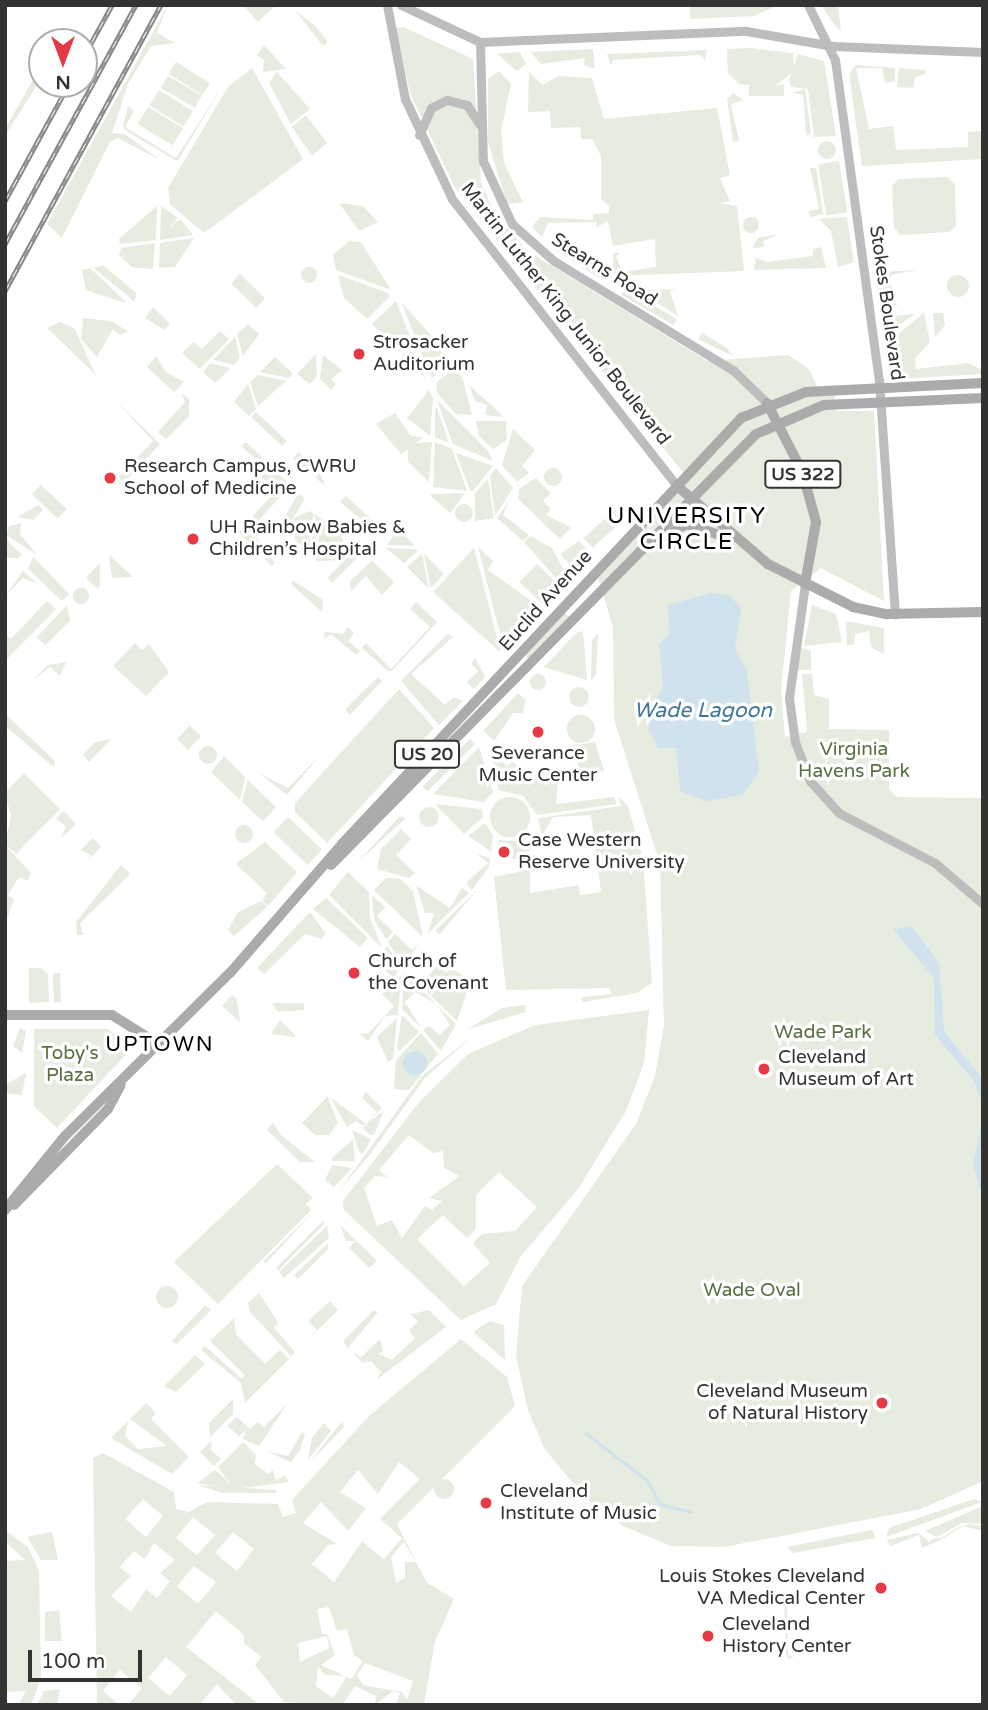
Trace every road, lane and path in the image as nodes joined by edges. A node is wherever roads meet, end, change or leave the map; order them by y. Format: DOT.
graph roads {
  1 [pos="387,5"];
  2 [pos="401,5"];
  3 [pos="808,5"];
  4 [pos="480,42"];
  5 [pos="833,46"];
  6 [pos="983,52"];
  7 [pos="480,126"];
  8 [pos="419,135"];
  9 [pos="983,383"];
  10 [pos="881,394"];
  11 [pos="983,398"];
  12 [pos="767,403"];
  13 [pos="778,422"];
  14 [pos="676,485"];
  15 [pos="693,500"];
  16 [pos="735,540"];
  17 [pos="644,551"];
  18 [pos="805,584"];
  19 [pos="983,612"];
  20 [pos="895,614"];
  21 [pos="326,869"];
  22 [pos="983,904"];
  23 [pos="5,1015"];
  24 [pos="160,1045"];
  25 [pos="5,1211"];
  1 -- 8 [label="main road, Martin Luther King Junior Boulevard"];
  2 -- 4 [label="main road"];
  3 -- 5 [label="main road, Stokes Boulevard"];
  4 -- 5 [label="main road"];
  4 -- 7 [label="main road, Stearns Road"];
  5 -- 6 [label="main road"];
  5 -- 10 [label="main road, Stokes Boulevard"];
  7 -- 8 [label="main road"];
  7 -- 12 [label="main road, Stearns Road"];
  8 -- 14 [label="main road, Martin Luther King Junior Boulevard"];
  9 -- 10 [label="main road, Euclid Avenue / US 20"];
  10 -- 11 [label="main road, Euclid Avenue / US 20"];
  10 -- 12 [label="main road, Euclid Avenue / US 20"];
  10 -- 13 [label="main road, Euclid Avenue / US 20"];
  10 -- 20 [label="main road, Stokes Boulevard"];
  12 -- 13 [label="main road, US 322"];
  12 -- 14 [label="main road, Euclid Avenue / US 20"];
  13 -- 15 [label="main road, Euclid Avenue / US 20"];
  13 -- 18 [label="main road, US 322"];
  14 -- 15 [label="main road, Martin Luther King Junior Boulevard"];
  14 -- 21 [label="main road, Euclid Avenue / US 20"];
  15 -- 16 [label="main road, Martin Luther King Junior Boulevard"];
  15 -- 17 [label="main road, Euclid Avenue / US 20"];
  16 -- 17 [label="main road"];
  16 -- 18 [label="main road, Martin Luther King Junior Boulevard"];
  17 -- 21 [label="main road, Euclid Avenue / US 20"];
  18 -- 20 [label="main road, Martin Luther King Junior Boulevard"];
  18 -- 22 [label="main road"];
  19 -- 20 [label="main road, Martin Luther King Junior Boulevard"];
  21 -- 24 [label="main road, Euclid Avenue / US 20"];
  23 -- 24 [label="main road"];
  24 -- 25 [label="main road, Euclid Avenue / US 20"];
}
